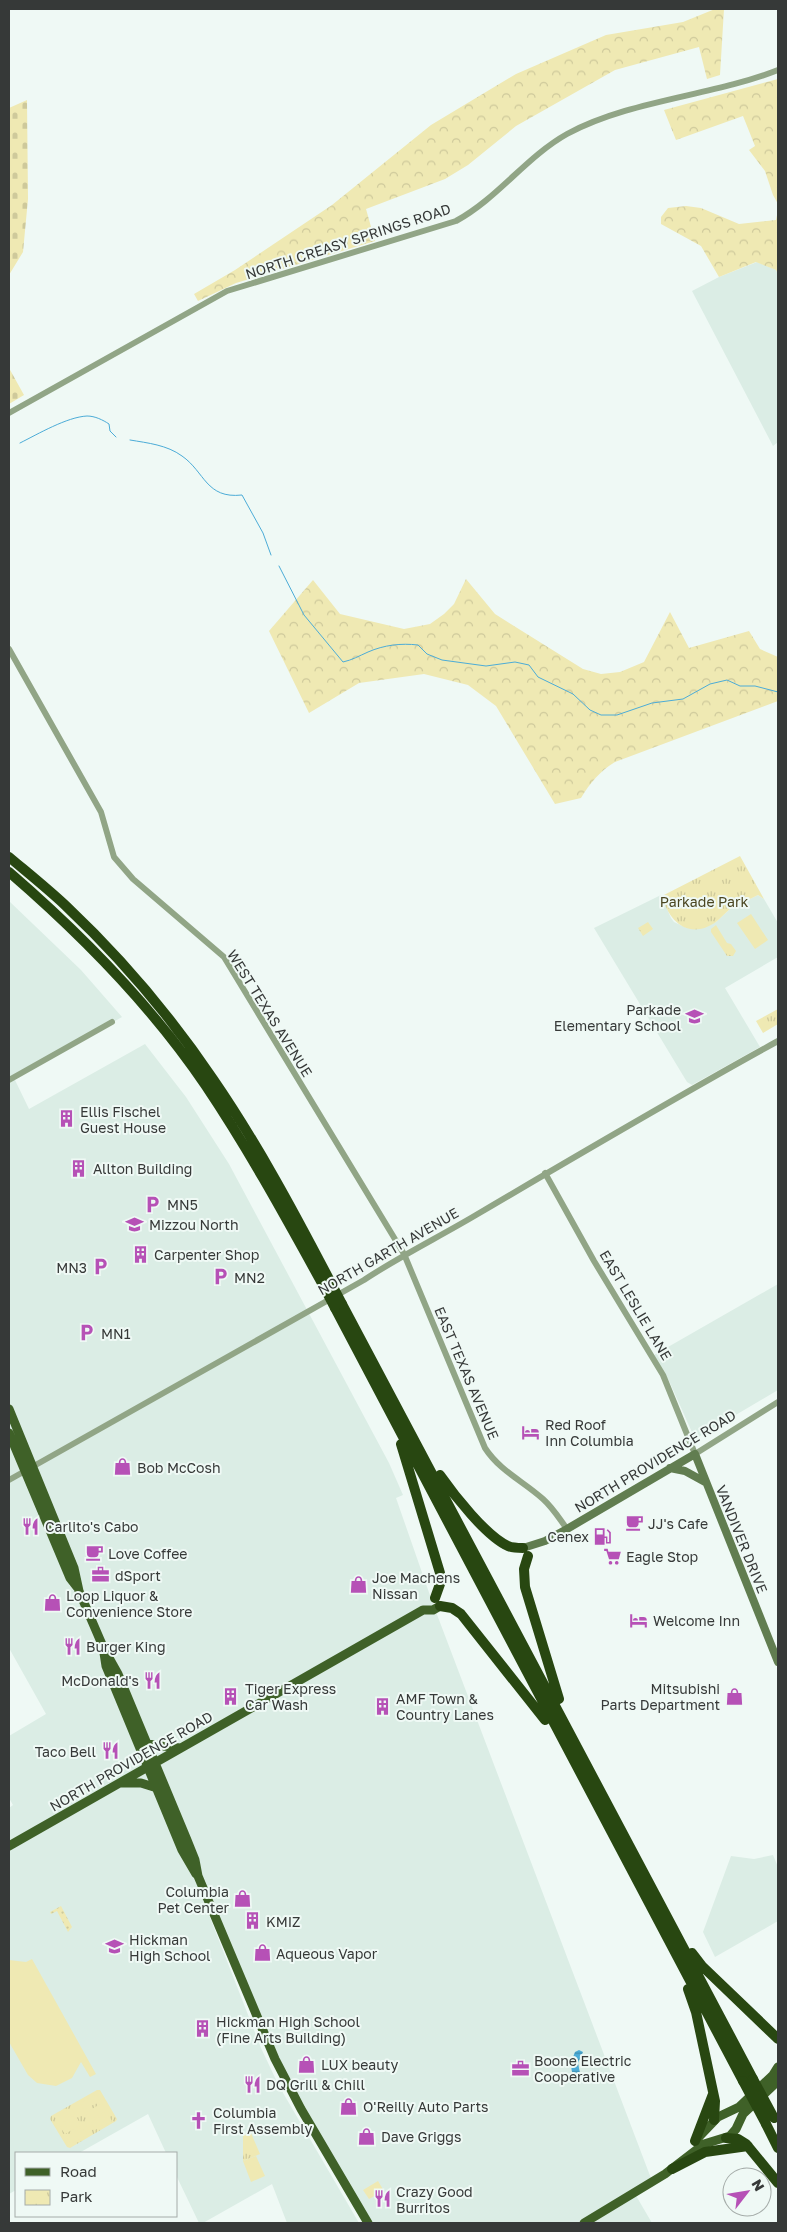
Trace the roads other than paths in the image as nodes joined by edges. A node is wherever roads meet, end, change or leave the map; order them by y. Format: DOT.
graph roads {
  1 [pos="778,70"];
  2 [pos="9,414"];
  3 [pos="9,649"];
  4 [pos="9,857"];
  5 [pos="9,872"];
  6 [pos="112,1022"];
  7 [pos="778,1041"];
  8 [pos="9,1080"];
  9 [pos="545,1173"];
  10 [pos="404,1254"];
  11 [pos="326,1283"];
  12 [pos="339,1306"];
  13 [pos="778,1402"];
  14 [pos="9,1409"];
  15 [pos="394,1421"];
  16 [pos="9,1432"];
  17 [pos="411,1433"];
  18 [pos="695,1454"];
  19 [pos="670,1468"];
  20 [pos="29,1469"];
  21 [pos="9,1480"];
  22 [pos="705,1482"];
  23 [pos="567,1529"];
  24 [pos="526,1552"];
  25 [pos="438,1602"];
  26 [pos="104,1649"];
  27 [pos="778,1662"];
  28 [pos="570,1731"];
  29 [pos="147,1744"];
  30 [pos="180,1748"];
  31 [pos="573,1760"];
  32 [pos="151,1765"];
  33 [pos="120,1784"];
  34 [pos="157,1788"];
  35 [pos="9,1846"];
  36 [pos="198,1876"];
  37 [pos="672,1926"];
  38 [pos="676,1956"];
  39 [pos="778,2039"];
  40 [pos="778,2067"];
  41 [pos="748,2080"];
  42 [pos="778,2081"];
  43 [pos="713,2093"];
  44 [pos="714,2120"];
  45 [pos="773,2123"];
  46 [pos="726,2138"];
  47 [pos="695,2141"];
  48 [pos="748,2146"];
  49 [pos="778,2148"];
  50 [pos="683,2161"];
  51 [pos="672,2169"];
  52 [pos="778,2183"];
  53 [pos="368,2223"];
  54 [pos="584,2223"];
  1 -- 2 [label="street, NORTH CREASY SPRINGS ROAD"];
  3 -- 10 [label="street, WEST TEXAS AVENUE"];
  4 -- 11 [label="highway"];
  5 -- 11 [label="highway"];
  6 -- 8 [label="street"];
  7 -- 9 [label="street, NORTH GARTH AVENUE"];
  9 -- 10 [label="street, NORTH GARTH AVENUE"];
  9 -- 18 [label="street, EAST LESLIE LANE"];
  10 -- 20 [label="street, NORTH GARTH AVENUE"];
  10 -- 23 [label="street, EAST TEXAS AVENUE"];
  11 -- 12 [label="highway, bridge"];
  12 -- 15 [label="highway"];
  12 -- 17 [label="highway"];
  13 -- 18 [label="street, NORTH PROVIDENCE ROAD"];
  14 -- 20 [label="main road"];
  15 -- 25 [label="highway"];
  15 -- 31 [label="highway"];
  16 -- 20 [label="main road"];
  17 -- 24 [label="highway"];
  17 -- 28 [label="highway"];
  18 -- 19 [label="main road, NORTH PROVIDENCE ROAD"];
  18 -- 22 [label="main road, VANDIVER DRIVE"];
  19 -- 22 [label="main road"];
  19 -- 23 [label="main road, NORTH PROVIDENCE ROAD"];
  20 -- 21 [label="street, NORTH GARTH AVENUE"];
  20 -- 26 [label="main road"];
  22 -- 27 [label="main road, VANDIVER DRIVE"];
  23 -- 24 [label="main road, NORTH PROVIDENCE ROAD"];
  24 -- 28 [label="highway"];
  25 -- 30 [label="main road, NORTH PROVIDENCE ROAD"];
  25 -- 31 [label="highway"];
  26 -- 29 [label="main road"];
  26 -- 32 [label="main road"];
  28 -- 37 [label="highway"];
  29 -- 30 [label="main road"];
  29 -- 32 [label="main road"];
  30 -- 32 [label="main road, NORTH PROVIDENCE ROAD"];
  31 -- 38 [label="highway"];
  32 -- 33 [label="main road, NORTH PROVIDENCE ROAD"];
  32 -- 34 [label="main road"];
  32 -- 36 [label="main road"];
  33 -- 34 [label="main road"];
  33 -- 35 [label="main road, NORTH PROVIDENCE ROAD"];
  34 -- 36 [label="main road"];
  36 -- 53 [label="main road"];
  37 -- 39 [label="highway"];
  37 -- 41 [label="highway"];
  38 -- 41 [label="highway"];
  38 -- 43 [label="highway"];
  40 -- 44 [label="main road"];
  41 -- 45 [label="highway, bridge"];
  42 -- 46 [label="main road"];
  43 -- 44 [label="highway"];
  43 -- 47 [label="highway"];
  44 -- 46 [label="main road"];
  44 -- 47 [label="main road"];
  45 -- 49 [label="highway"];
  46 -- 48 [label="highway"];
  46 -- 50 [label="main road"];
  47 -- 50 [label="main road"];
  48 -- 51 [label="highway"];
  48 -- 52 [label="highway"];
  50 -- 51 [label="main road"];
  51 -- 54 [label="main road"];
}
